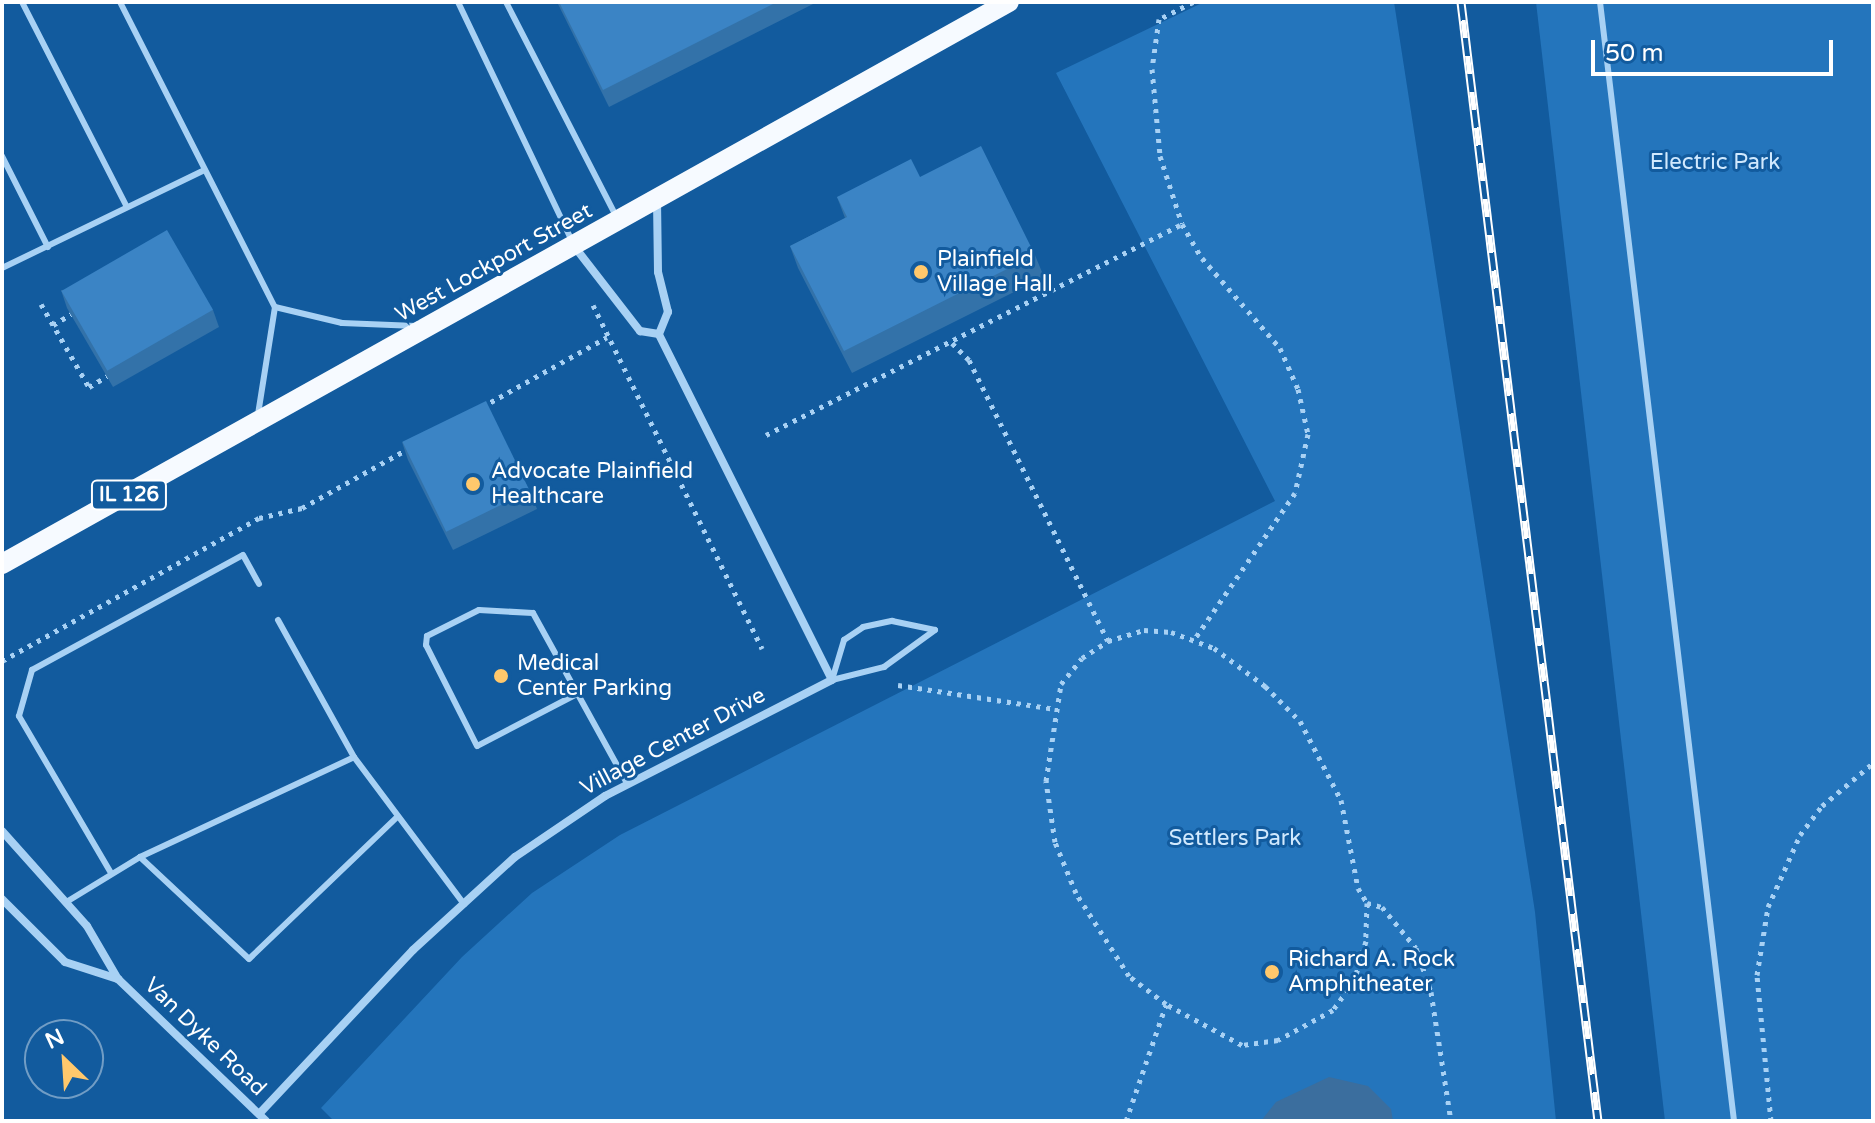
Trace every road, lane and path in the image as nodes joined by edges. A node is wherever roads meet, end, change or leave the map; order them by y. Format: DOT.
graph roads {
  1 [pos="22,2"];
  2 [pos="120,2"];
  3 [pos="458,2"];
  4 [pos="506,2"];
  5 [pos="1009,2"];
  6 [pos="1193,2"];
  7 [pos="1600,2"];
  8 [pos="2,156"];
  9 [pos="205,170"];
  10 [pos="657,200"];
  11 [pos="127,207"];
  12 [pos="619,221"];
  13 [pos="1182,224"];
  14 [pos="574,245"];
  15 [pos="48,247"];
  16 [pos="2,268"];
  17 [pos="41,304"];
  18 [pos="592,306"];
  19 [pos="275,307"];
  20 [pos="71,314"];
  21 [pos="53,325"];
  22 [pos="428,327"];
  23 [pos="659,334"];
  24 [pos="607,337"];
  25 [pos="952,343"];
  26 [pos="107,376"];
  27 [pos="468,414"];
  28 [pos="255,426"];
  29 [pos="766,435"];
  30 [pos="413,446"];
  31 [pos="2,564"];
  32 [pos="259,584"];
  33 [pos="278,620"];
  34 [pos="1194,640"];
  35 [pos="1108,641"];
  36 [pos="762,649"];
  37 [pos="2,661"];
  38 [pos="832,680"];
  39 [pos="898,685"];
  40 [pos="575,695"];
  41 [pos="1055,709"];
  42 [pos="354,757"];
  43 [pos="1873,763"];
  44 [pos="627,783"];
  45 [pos="397,817"];
  46 [pos="2,831"];
  47 [pos="140,857"];
  48 [pos="111,873"];
  49 [pos="2,899"];
  50 [pos="68,901"];
  51 [pos="1367,903"];
  52 [pos="464,904"];
  53 [pos="118,979"];
  54 [pos="1166,1004"];
  55 [pos="259,1114"];
  56 [pos="266,1121"];
  57 [pos="1126,1121"];
  58 [pos="1451,1121"];
  59 [pos="1734,1121"];
  60 [pos="1771,1121"];
  1 -- 11 [label="lane"];
  2 -- 9 [label="lane"];
  3 -- 14 [label="lane"];
  4 -- 12 [label="lane"];
  5 -- 10 [label="main road, West Lockport Street"];
  6 -- 13 [label="path"];
  7 -- 59 [label="lane"];
  8 -- 15 [label="lane"];
  9 -- 11 [label="lane"];
  9 -- 19 [label="lane"];
  10 -- 12 [label="main road, West Lockport Street"];
  10 -- 23 [label="street"];
  11 -- 15 [label="lane"];
  12 -- 14 [label="main road, West Lockport Street"];
  13 -- 25 [label="path"];
  13 -- 34 [label="path"];
  14 -- 22 [label="main road, West Lockport Street"];
  14 -- 23 [label="street"];
  15 -- 16 [label="lane"];
  17 -- 21 [label="path"];
  18 -- 24 [label="path"];
  19 -- 22 [label="lane"];
  19 -- 28 [label="lane"];
  20 -- 21 [label="path"];
  21 -- 26 [label="path"];
  22 -- 28 [label="main road, West Lockport Street"];
  23 -- 38 [label="street"];
  24 -- 27 [label="path"];
  24 -- 36 [label="path"];
  25 -- 29 [label="path"];
  25 -- 35 [label="path"];
  28 -- 31 [label="main road, West Lockport Street / IL 126"];
  30 -- 37 [label="path"];
  32 -- 48 [label="lane"];
  33 -- 42 [label="lane"];
  34 -- 35 [label="path"];
  34 -- 51 [label="path"];
  35 -- 41 [label="path"];
  38 -- 38 [label="lane"];
  38 -- 44 [label="street, Village Center Drive"];
  39 -- 41 [label="path"];
  40 -- 40 [label="lane"];
  40 -- 44 [label="lane"];
  41 -- 54 [label="path"];
  42 -- 45 [label="lane"];
  42 -- 47 [label="lane"];
  43 -- 60 [label="path"];
  44 -- 52 [label="street, Village Center Drive"];
  45 -- 47 [label="lane"];
  45 -- 52 [label="lane"];
  46 -- 50 [label="street, Van Dyke Road"];
  47 -- 48 [label="lane"];
  48 -- 50 [label="lane"];
  49 -- 53 [label="street, Van Dyke Road"];
  50 -- 53 [label="street, Van Dyke Road"];
  51 -- 54 [label="path"];
  51 -- 58 [label="path"];
  52 -- 55 [label="street, Village Center Drive"];
  53 -- 55 [label="street, Van Dyke Road"];
  54 -- 57 [label="path"];
  55 -- 56 [label="street, Van Dyke Road"];
}
